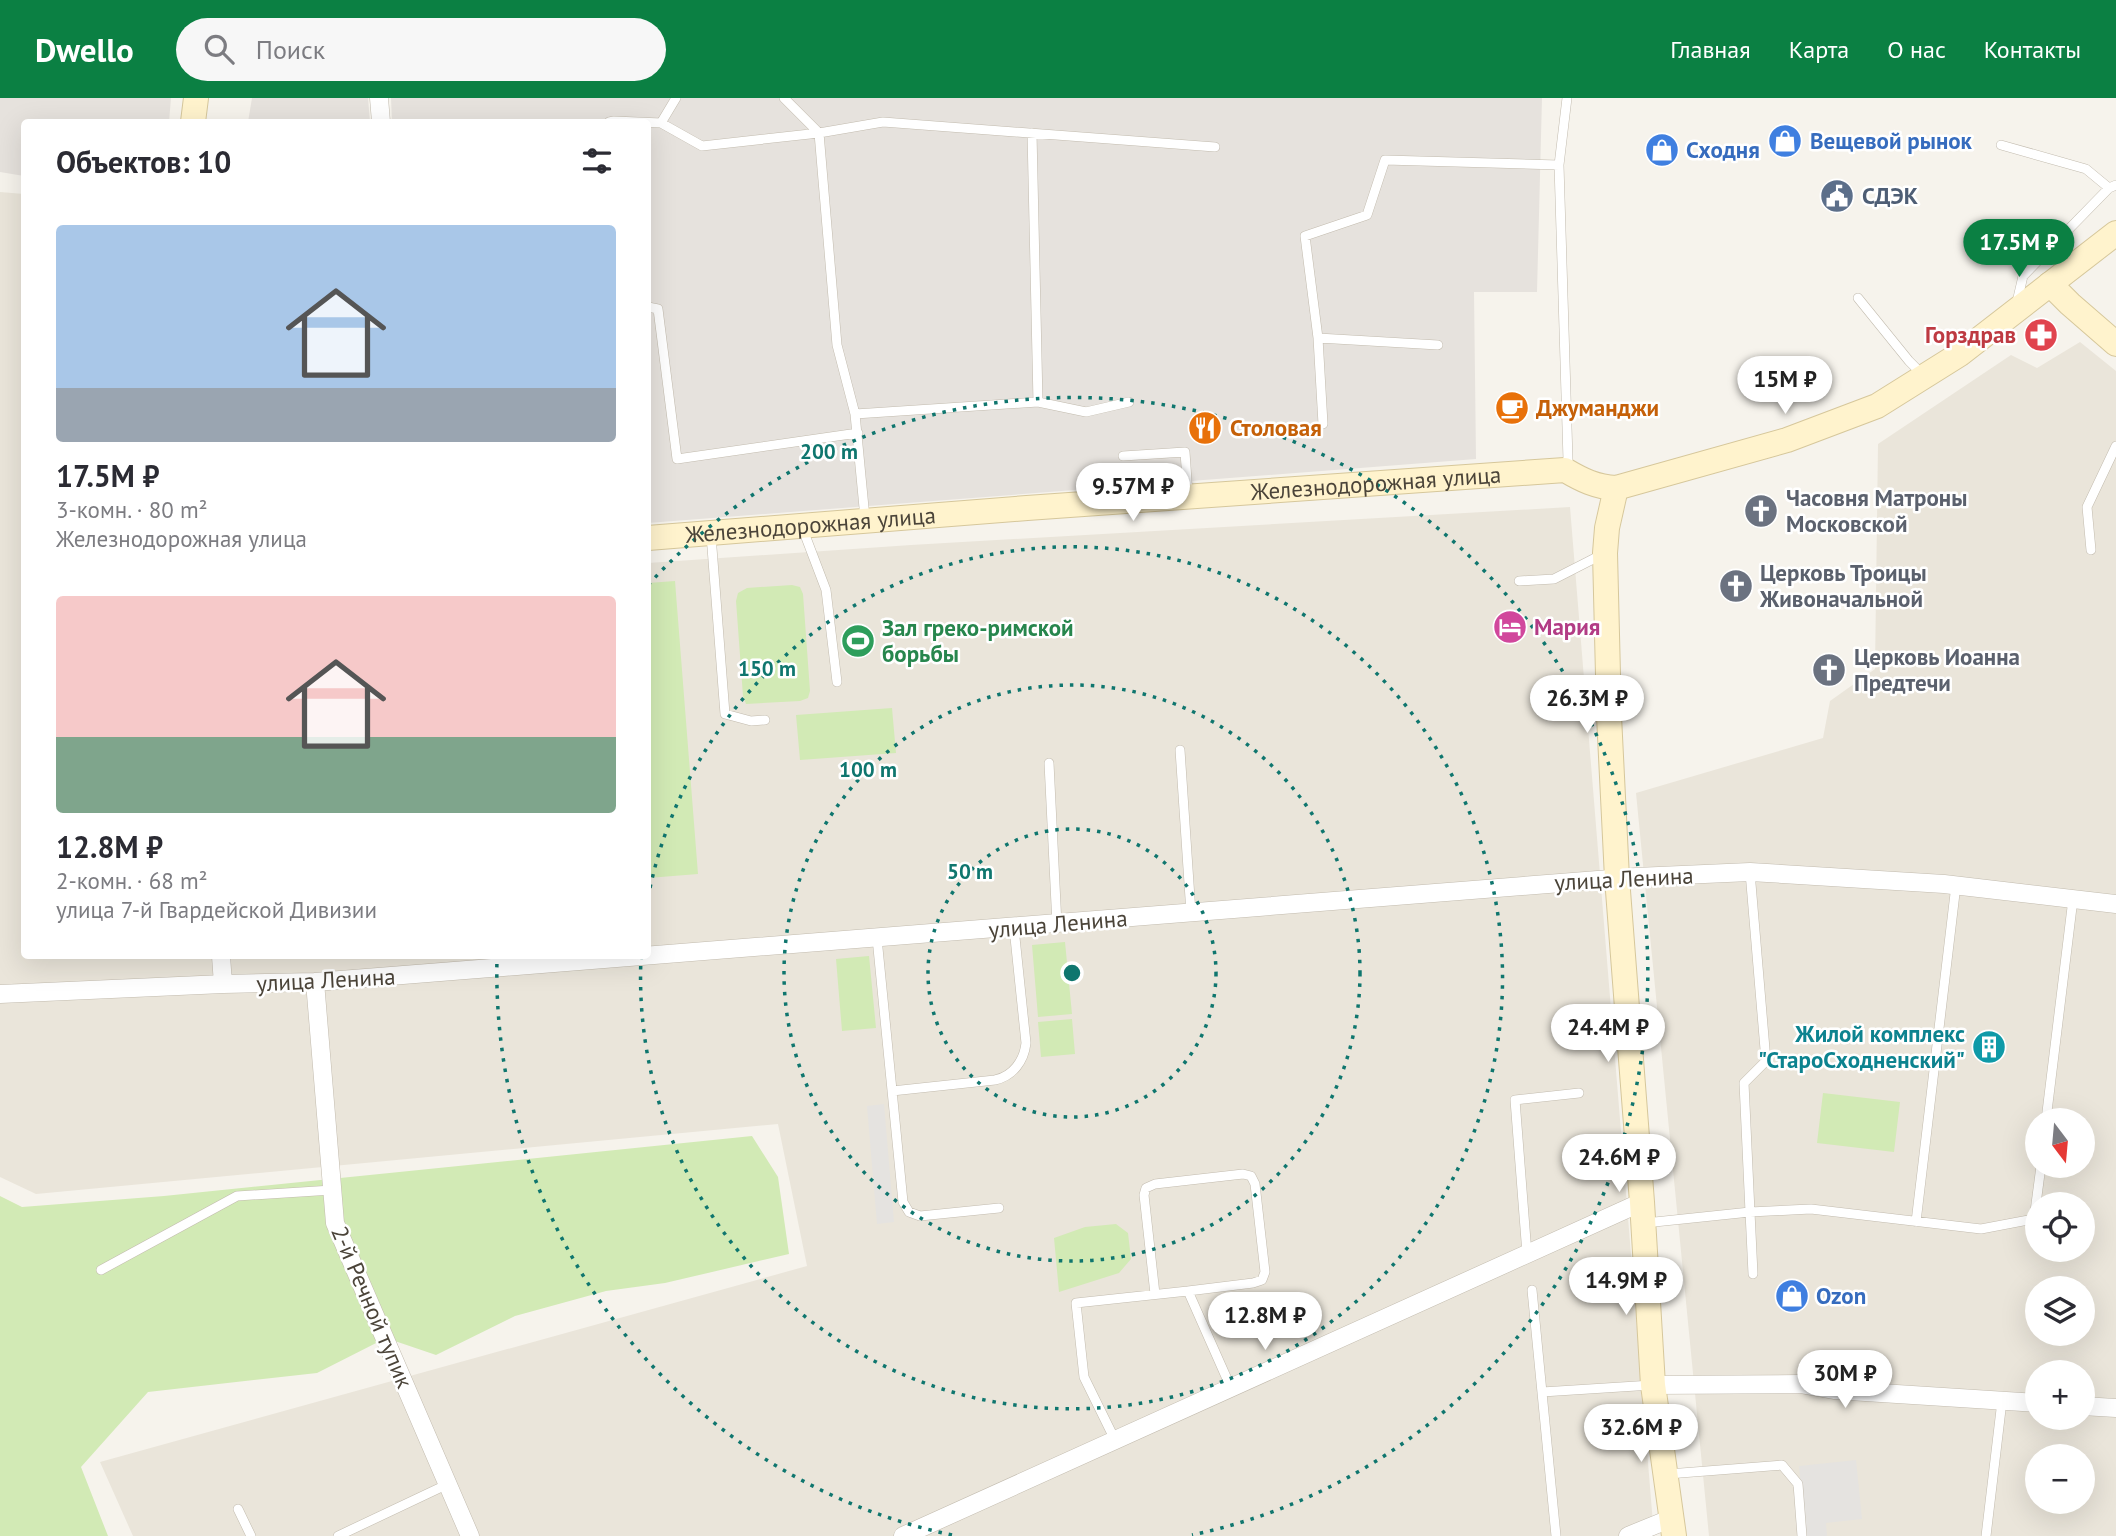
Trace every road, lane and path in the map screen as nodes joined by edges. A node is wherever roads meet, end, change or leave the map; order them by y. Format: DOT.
graph roads {
  1 [pos="196,98"];
  2 [pos="379,98"];
  3 [pos="676,98"];
  4 [pos="784,98"];
  5 [pos="1567,98"];
  6 [pos="193,119"];
  7 [pos="380,119"];
  8 [pos="651,123"];
  9 [pos="661,123"];
  10 [pos="819,133"];
  11 [pos="1032,133"];
  12 [pos="2001,145"];
  13 [pos="1215,147"];
  14 [pos="1559,165"];
  15 [pos="2112,186"];
  16 [pos="2116,233"];
  17 [pos="2050,284"];
  18 [pos="1858,298"];
  19 [pos="651,308"];
  20 [pos="2017,311"];
  21 [pos="1318,338"];
  22 [pos="2116,344"];
  23 [pos="1438,345"];
  24 [pos="1925,377"];
  25 [pos="1038,402"];
  26 [pos="1129,402"];
  27 [pos="855,414"];
  28 [pos="1323,424"];
  29 [pos="858,433"];
  30 [pos="2116,446"];
  31 [pos="1123,456"];
  32 [pos="1565,470"];
  33 [pos="1616,488"];
  34 [pos="1188,497"];
  35 [pos="865,520"];
  36 [pos="801,526"];
  37 [pos="711,533"];
  38 [pos="651,538"];
  39 [pos="2091,550"];
  40 [pos="1605,553"];
  41 [pos="1519,581"];
  42 [pos="837,682"];
  43 [pos="765,720"];
  44 [pos="1180,750"];
  45 [pos="1049,763"];
  46 [pos="1750,872"];
  47 [pos="1616,878"];
  48 [pos="1956,885"];
  49 [pos="2073,898"];
  50 [pos="2116,904"];
  51 [pos="1191,913"];
  52 [pos="1056,925"];
  53 [pos="1014,928"];
  54 [pos="877,938"];
  55 [pos="651,956"];
  56 [pos="221,959"];
  57 [pos="609,959"];
  58 [pos="315,982"];
  59 [pos="223,984"];
  60 [pos="0,994"];
  61 [pos="892,1091"];
  62 [pos="1579,1093"];
  63 [pos="2047,1108"];
  64 [pos="2039,1178"];
  65 [pos="332,1190"];
  66 [pos="999,1208"];
  67 [pos="1643,1212"];
  68 [pos="1750,1212"];
  69 [pos="1916,1222"];
  70 [pos="1527,1254"];
  71 [pos="102,1270"];
  72 [pos="1753,1274"];
  73 [pos="1532,1290"];
  74 [pos="1188,1291"];
  75 [pos="1155,1294"];
  76 [pos="1653,1385"];
  77 [pos="1231,1388"];
  78 [pos="1542,1392"];
  79 [pos="2002,1401"];
  80 [pos="2025,1402"];
  81 [pos="2095,1407"];
  82 [pos="2116,1408"];
  83 [pos="1115,1440"];
  84 [pos="1665,1474"];
  85 [pos="448,1484"];
  86 [pos="238,1509"];
  87 [pos="1673,1527"];
  88 [pos="251,1536"];
  89 [pos="338,1536"];
  90 [pos="470,1536"];
  91 [pos="903,1536"];
  92 [pos="1556,1536"];
  93 [pos="1628,1536"];
  94 [pos="1802,1536"];
  95 [pos="1986,1536"];
  1 -- 6 [label="main road"];
  2 -- 7 [label="street"];
  3 -- 9 [label="lane"];
  4 -- 10 [label="lane"];
  5 -- 14 [label="lane"];
  8 -- 9 [label="lane"];
  9 -- 10 [label="lane"];
  10 -- 11 [label="lane"];
  10 -- 27 [label="lane"];
  11 -- 13 [label="lane"];
  11 -- 25 [label="lane"];
  12 -- 15 [label="lane"];
  14 -- 21 [label="lane"];
  14 -- 32 [label="lane"];
  15 -- 20 [label="lane"];
  16 -- 17 [label="main road"];
  17 -- 20 [label="main road"];
  17 -- 22 [label="main road"];
  18 -- 24 [label="lane"];
  19 -- 29 [label="lane"];
  20 -- 24 [label="main road"];
  21 -- 23 [label="lane"];
  21 -- 28 [label="lane"];
  24 -- 33 [label="main road"];
  25 -- 26 [label="lane"];
  25 -- 27 [label="lane"];
  27 -- 29 [label="lane"];
  29 -- 35 [label="lane"];
  30 -- 39 [label="lane"];
  31 -- 34 [label="lane"];
  32 -- 33 [label="main road"];
  32 -- 34 [label="main road, Железнодорожная улица"];
  33 -- 40 [label="main road"];
  34 -- 35 [label="main road, Железнодорожная улица"];
  35 -- 36 [label="main road, Железнодорожная улица"];
  36 -- 37 [label="main road, Железнодорожная улица"];
  36 -- 42 [label="lane"];
  37 -- 38 [label="main road, Железнодорожная улица"];
  37 -- 43 [label="lane"];
  40 -- 41 [label="lane"];
  40 -- 47 [label="main road"];
  44 -- 51 [label="lane"];
  45 -- 52 [label="lane"];
  46 -- 47 [label="street, улица Ленина"];
  46 -- 48 [label="street, улица Ленина"];
  46 -- 68 [label="lane"];
  47 -- 51 [label="street, улица Ленина"];
  47 -- 67 [label="main road"];
  48 -- 49 [label="street, улица Ленина"];
  48 -- 69 [label="lane"];
  49 -- 50 [label="street, улица Ленина"];
  49 -- 63 [label="lane"];
  51 -- 52 [label="street, улица Ленина"];
  52 -- 53 [label="street, улица Ленина"];
  53 -- 54 [label="street, улица Ленина"];
  53 -- 61 [label="lane"];
  54 -- 55 [label="street, улица Ленина"];
  54 -- 61 [label="lane"];
  56 -- 59 [label="street"];
  57 -- 58 [label="street, улица Ленина"];
  58 -- 59 [label="street, улица Ленина"];
  58 -- 65 [label="street, 2-й Речной тупик"];
  59 -- 60 [label="street, улица Ленина"];
  61 -- 66 [label="lane"];
  62 -- 70 [label="lane"];
  64 -- 69 [label="lane"];
  65 -- 71 [label="lane"];
  65 -- 85 [label="street, 2-й Речной тупик"];
  67 -- 68 [label="lane"];
  67 -- 70 [label="street"];
  67 -- 76 [label="main road"];
  68 -- 69 [label="lane"];
  68 -- 72 [label="lane"];
  70 -- 77 [label="street"];
  73 -- 78 [label="lane"];
  74 -- 75 [label="lane"];
  74 -- 75 [label="lane"];
  74 -- 77 [label="lane"];
  75 -- 83 [label="lane"];
  76 -- 78 [label="lane"];
  76 -- 79 [label="street"];
  76 -- 84 [label="main road"];
  77 -- 83 [label="street"];
  78 -- 92 [label="lane"];
  79 -- 80 [label="street"];
  79 -- 95 [label="lane"];
  81 -- 82 [label="street"];
  83 -- 91 [label="street"];
  84 -- 87 [label="main road"];
  84 -- 94 [label="lane"];
  85 -- 89 [label="lane"];
  85 -- 90 [label="street, 2-й Речной тупик"];
  86 -- 88 [label="lane"];
  87 -- 93 [label="street"];
}
